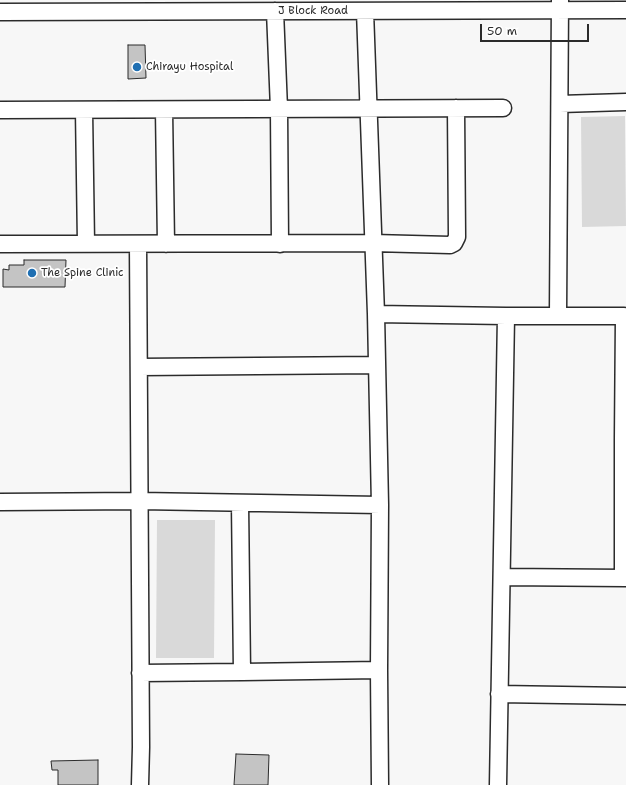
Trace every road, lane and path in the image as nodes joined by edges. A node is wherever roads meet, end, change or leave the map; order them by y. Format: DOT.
graph roads {
  1 [pos="442,5"];
  2 [pos="560,5"];
  3 [pos="626,10"];
  4 [pos="275,11"];
  5 [pos="365,11"];
  6 [pos="0,12"];
  7 [pos="626,102"];
  8 [pos="560,104"];
  9 [pos="456,108"];
  10 [pos="503,108"];
  11 [pos="279,109"];
  12 [pos="368,109"];
  13 [pos="0,110"];
  14 [pos="84,110"];
  15 [pos="164,110"];
  16 [pos="373,243"];
  17 [pos="0,244"];
  18 [pos="86,244"];
  19 [pos="138,244"];
  20 [pos="166,244"];
  21 [pos="280,244"];
  22 [pos="376,314"];
  23 [pos="558,315"];
  24 [pos="506,316"];
  25 [pos="625,316"];
  26 [pos="376,365"];
  27 [pos="139,367"];
  28 [pos="625,438"];
  29 [pos="140,500"];
  30 [pos="0,502"];
  31 [pos="240,503"];
  32 [pos="380,505"];
  33 [pos="502,577"];
  34 [pos="624,578"];
  35 [pos="379,670"];
  36 [pos="242,672"];
  37 [pos="140,673"];
  38 [pos="499,694"];
  39 [pos="626,696"];
  40 [pos="140,785"];
  41 [pos="380,785"];
  42 [pos="498,785"];
  1 -- 2 [label="street, J Block Road"];
  1 -- 5 [label="street, J Block Road"];
  2 -- 3 [label="street, J Block Road"];
  2 -- 8 [label="street"];
  4 -- 5 [label="street, J Block Road"];
  4 -- 6 [label="street, J Block Road"];
  4 -- 11 [label="street"];
  5 -- 12 [label="street"];
  7 -- 8 [label="street"];
  8 -- 23 [label="street"];
  9 -- 10 [label="street"];
  9 -- 12 [label="street"];
  9 -- 16 [label="street"];
  11 -- 12 [label="street"];
  11 -- 15 [label="street"];
  11 -- 21 [label="street"];
  12 -- 16 [label="street"];
  13 -- 14 [label="street"];
  14 -- 15 [label="street"];
  14 -- 18 [label="street"];
  15 -- 20 [label="street"];
  16 -- 21 [label="street"];
  16 -- 22 [label="street"];
  17 -- 18 [label="street"];
  18 -- 19 [label="street"];
  19 -- 20 [label="street"];
  19 -- 27 [label="street"];
  20 -- 21 [label="street"];
  22 -- 24 [label="street"];
  22 -- 26 [label="street"];
  23 -- 24 [label="street"];
  23 -- 25 [label="street"];
  24 -- 33 [label="street"];
  25 -- 28 [label="street"];
  26 -- 27 [label="street"];
  26 -- 32 [label="street"];
  27 -- 29 [label="street"];
  28 -- 34 [label="street"];
  29 -- 30 [label="street"];
  29 -- 31 [label="street"];
  29 -- 37 [label="street"];
  31 -- 32 [label="street"];
  31 -- 36 [label="street"];
  32 -- 35 [label="street"];
  33 -- 34 [label="street"];
  33 -- 38 [label="street"];
  35 -- 36 [label="street"];
  35 -- 41 [label="street"];
  36 -- 37 [label="street"];
  37 -- 40 [label="street"];
  38 -- 39 [label="street"];
  38 -- 42 [label="street"];
}
